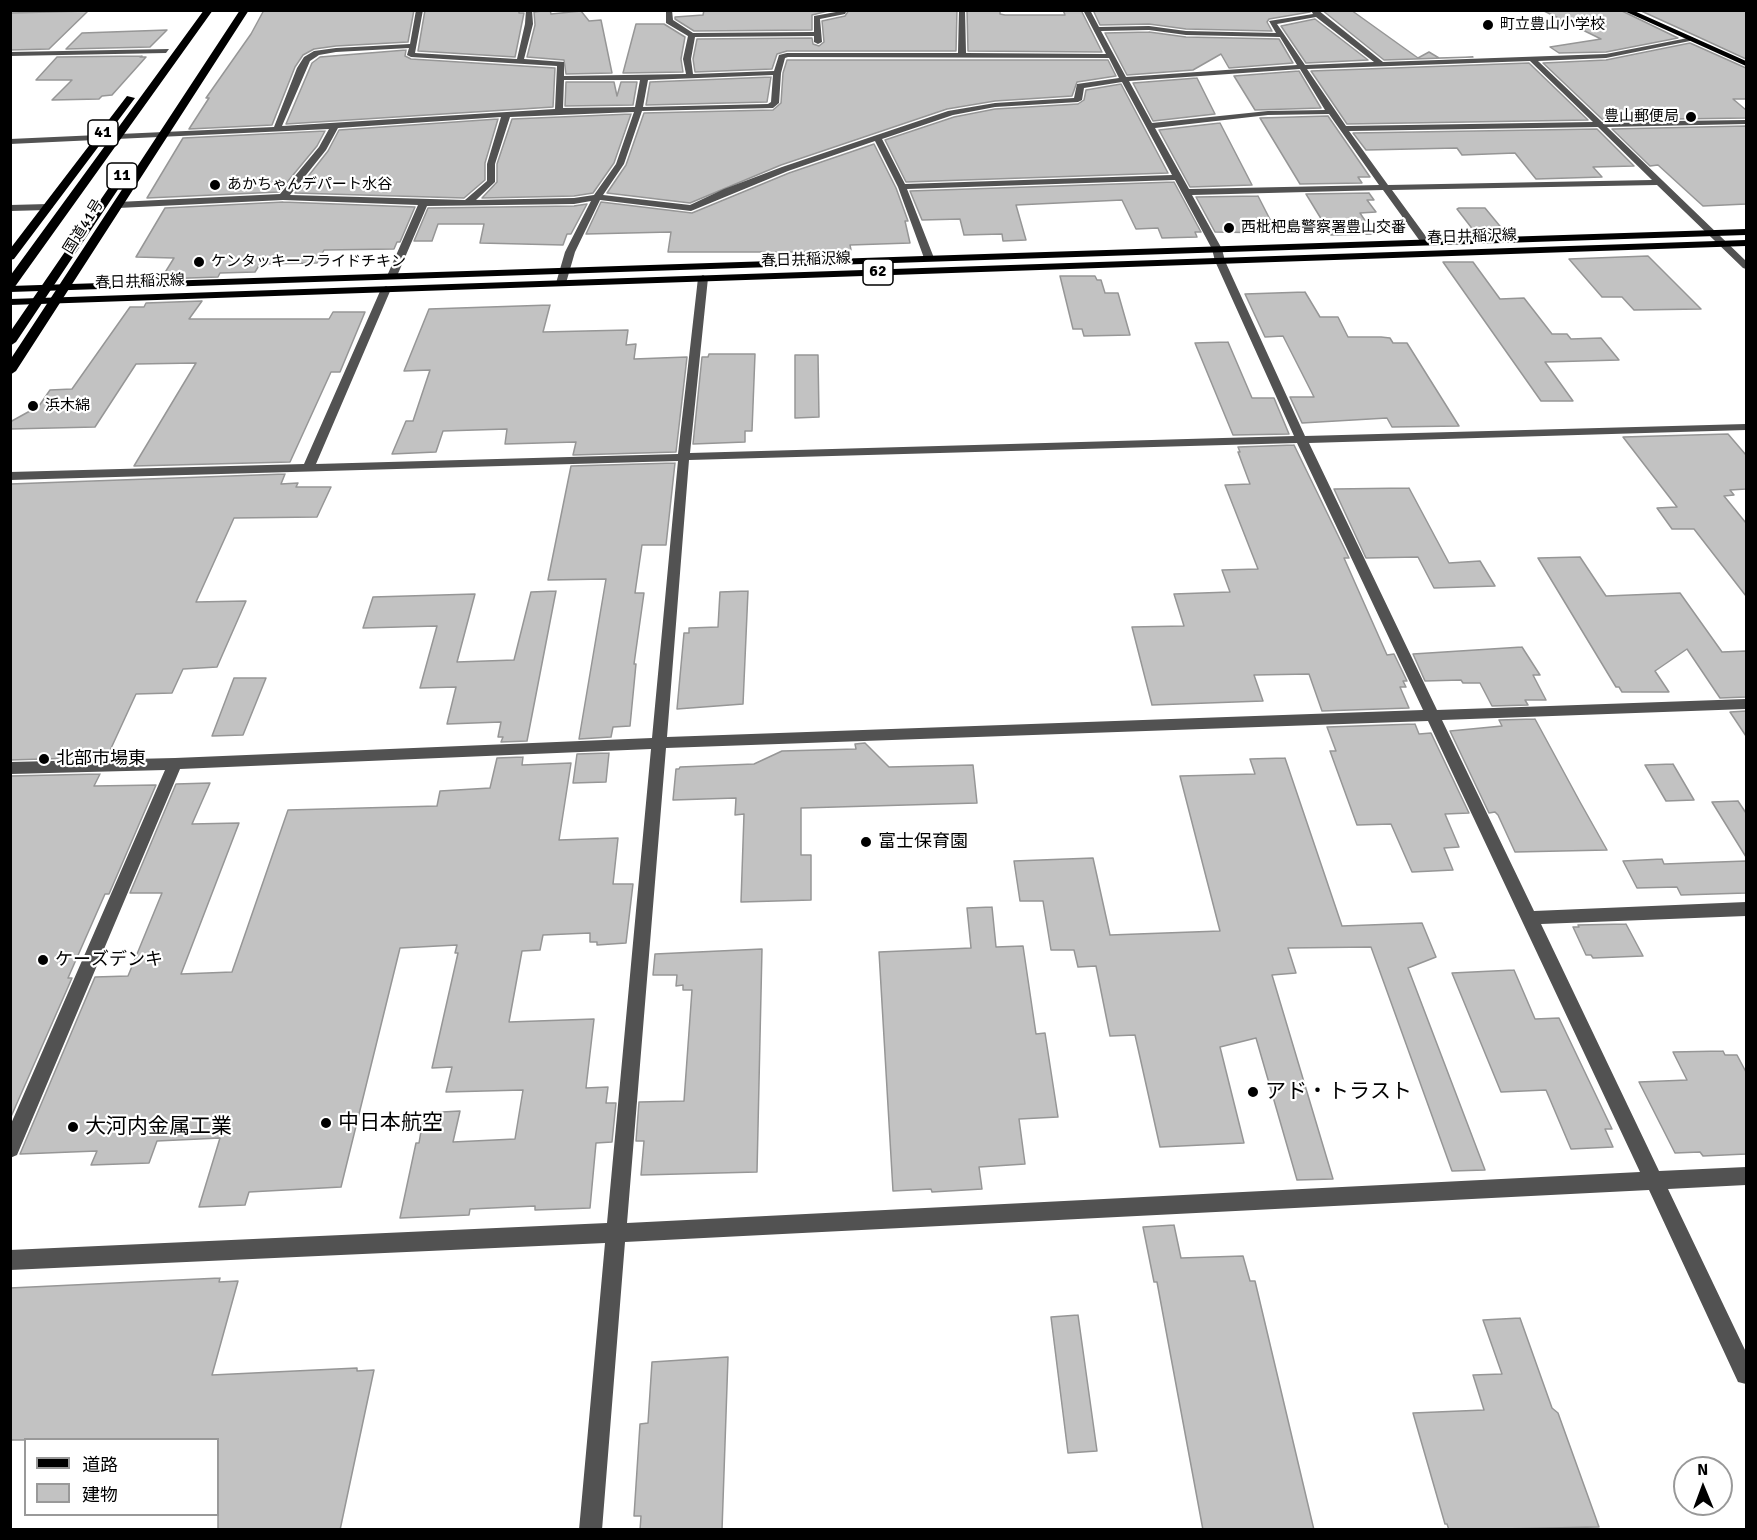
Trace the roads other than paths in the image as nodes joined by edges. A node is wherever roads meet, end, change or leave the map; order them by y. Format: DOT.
graph roads {
  1 [pos="197,10"];
  2 [pos="209,10"];
  3 [pos="236,10"];
  4 [pos="245,10"];
  5 [pos="420,10"];
  6 [pos="529,10"];
  7 [pos="669,10"];
  8 [pos="844,10"];
  9 [pos="962,10"];
  10 [pos="1086,10"];
  11 [pos="1625,10"];
  12 [pos="1315,13"];
  13 [pos="1098,29"];
  14 [pos="818,34"];
  15 [pos="692,35"];
  16 [pos="1282,35"];
  17 [pos="1690,39"];
  18 [pos="412,46"];
  19 [pos="166,51"];
  20 [pos="10,54"];
  21 [pos="819,55"];
  22 [pos="962,55"];
  23 [pos="1112,56"];
  24 [pos="1532,59"];
  25 [pos="520,61"];
  26 [pos="1746,64"];
  27 [pos="1382,65"];
  28 [pos="1301,67"];
  29 [pos="777,73"];
  30 [pos="690,77"];
  31 [pos="559,78"];
  32 [pos="644,78"];
  33 [pos="1125,79"];
  34 [pos="639,108"];
  35 [pos="559,111"];
  36 [pos="1331,112"];
  37 [pos="506,115"];
  38 [pos="1746,122"];
  39 [pos="1600,124"];
  40 [pos="336,126"];
  41 [pos="1150,126"];
  42 [pos="277,129"];
  43 [pos="1344,129"];
  44 [pos="163,135"];
  45 [pos="100,137"];
  46 [pos="877,137"];
  47 [pos="10,142"];
  48 [pos="135,157"];
  49 [pos="122,177"];
  50 [pos="1176,177"];
  51 [pos="1660,182"];
  52 [pos="902,187"];
  53 [pos="1385,188"];
  54 [pos="1185,192"];
  55 [pos="597,196"];
  56 [pos="283,197"];
  57 [pos="424,203"];
  58 [pos="467,203"];
  59 [pos="118,205"];
  60 [pos="10,207"];
  61 [pos="48,207"];
  62 [pos="1746,232"];
  63 [pos="1712,233"];
  64 [pos="1425,242"];
  65 [pos="1723,243"];
  66 [pos="1746,243"];
  67 [pos="1218,255"];
  68 [pos="10,257"];
  69 [pos="929,258"];
  70 [pos="1746,266"];
  71 [pos="565,271"];
  72 [pos="392,276"];
  73 [pos="703,278"];
  74 [pos="561,283"];
  75 [pos="10,287"];
  76 [pos="66,287"];
  77 [pos="386,289"];
  78 [pos="58,299"];
  79 [pos="10,302"];
  80 [pos="46,317"];
  81 [pos="10,342"];
  82 [pos="10,349"];
  83 [pos="10,371"];
  84 [pos="1746,427"];
  85 [pos="1301,439"];
  86 [pos="684,456"];
  87 [pos="308,468"];
  88 [pos="10,476"];
  89 [pos="1746,704"];
  90 [pos="1434,715"];
  91 [pos="660,743"];
  92 [pos="175,764"];
  93 [pos="10,768"];
  94 [pos="1746,909"];
  95 [pos="1531,918"];
  96 [pos="10,1149"];
  97 [pos="1746,1176"];
  98 [pos="1654,1180"];
  99 [pos="616,1233"];
  100 [pos="10,1260"];
  101 [pos="1746,1374"];
  102 [pos="590,1530"];
  1 -- 19 [label="highway, 41"];
  2 -- 75 [label="highway, 11"];
  3 -- 48 [label="highway, 11"];
  4 -- 44 [label="highway, 国道41号"];
  5 -- 18 [label="street"];
  6 -- 25 [label="street"];
  7 -- 15 [label="street"];
  8 -- 14 [label="street"];
  9 -- 22 [label="street"];
  10 -- 13 [label="street"];
  11 -- 17 [label="main road"];
  12 -- 16 [label="street"];
  12 -- 27 [label="street"];
  13 -- 16 [label="street"];
  13 -- 23 [label="street"];
  14 -- 15 [label="street"];
  14 -- 21 [label="street"];
  15 -- 30 [label="street"];
  16 -- 28 [label="street"];
  17 -- 24 [label="street"];
  17 -- 26 [label="main road"];
  18 -- 25 [label="street"];
  18 -- 42 [label="street"];
  19 -- 20 [label="street"];
  19 -- 45 [label="highway, 41"];
  21 -- 22 [label="street"];
  21 -- 29 [label="street"];
  22 -- 23 [label="street"];
  23 -- 33 [label="street"];
  24 -- 27 [label="street"];
  24 -- 39 [label="street"];
  25 -- 31 [label="street"];
  27 -- 28 [label="street"];
  28 -- 33 [label="street"];
  28 -- 36 [label="street"];
  29 -- 30 [label="street"];
  29 -- 34 [label="street"];
  30 -- 32 [label="street"];
  31 -- 32 [label="street"];
  31 -- 35 [label="street"];
  32 -- 34 [label="street"];
  33 -- 41 [label="street"];
  33 -- 46 [label="street"];
  34 -- 35 [label="street"];
  34 -- 55 [label="street"];
  35 -- 37 [label="street"];
  36 -- 41 [label="street"];
  36 -- 43 [label="street"];
  37 -- 40 [label="street"];
  37 -- 58 [label="street"];
  38 -- 39 [label="street"];
  39 -- 43 [label="street"];
  39 -- 51 [label="street"];
  40 -- 42 [label="street"];
  40 -- 56 [label="street"];
  41 -- 50 [label="street"];
  42 -- 44 [label="street"];
  43 -- 53 [label="street"];
  44 -- 45 [label="street"];
  44 -- 59 [label="highway, 国道41号"];
  45 -- 47 [label="street"];
  45 -- 61 [label="highway, 41"];
  46 -- 52 [label="street"];
  46 -- 55 [label="street"];
  49 -- 81 [label="highway, 11"];
  50 -- 52 [label="street"];
  50 -- 54 [label="street"];
  51 -- 53 [label="street"];
  51 -- 63 [label="street"];
  52 -- 69 [label="street"];
  53 -- 54 [label="street"];
  53 -- 64 [label="street"];
  54 -- 67 [label="street"];
  55 -- 58 [label="street"];
  55 -- 71 [label="street"];
  56 -- 57 [label="street"];
  56 -- 59 [label="street"];
  57 -- 58 [label="street"];
  57 -- 72 [label="street"];
  59 -- 76 [label="highway, 国道41号"];
  60 -- 61 [label="street"];
  61 -- 68 [label="highway, 41"];
  62 -- 63 [label="main road, 春日井稲沢線 / 62"];
  63 -- 64 [label="main road, 春日井稲沢線 / 62"];
  63 -- 65 [label="street"];
  64 -- 67 [label="main road, 春日井稲沢線 / 62"];
  65 -- 66 [label="main road, 春日井稲沢線 / 62"];
  65 -- 67 [label="main road, 春日井稲沢線 / 62"];
  65 -- 70 [label="street"];
  67 -- 69 [label="main road, 春日井稲沢線 / 62"];
  67 -- 73 [label="main road, 春日井稲沢線 / 62"];
  67 -- 85 [label="street"];
  69 -- 71 [label="main road, 春日井稲沢線 / 62"];
  71 -- 72 [label="main road, 春日井稲沢線 / 62"];
  71 -- 74 [label="street"];
  72 -- 76 [label="main road, 春日井稲沢線 / 62"];
  73 -- 74 [label="main road, 春日井稲沢線 / 62"];
  73 -- 86 [label="street"];
  74 -- 77 [label="main road, 春日井稲沢線 / 62"];
  75 -- 76 [label="main road, 春日井稲沢線 / 62"];
  76 -- 78 [label="highway, 国道41号"];
  77 -- 78 [label="main road, 春日井稲沢線 / 62"];
  77 -- 87 [label="street"];
  78 -- 79 [label="main road, 春日井稲沢線 / 62"];
  78 -- 80 [label="highway, 国道41号"];
  80 -- 82 [label="highway"];
  80 -- 83 [label="highway, 国道41号"];
  84 -- 85 [label="street"];
  85 -- 86 [label="street"];
  85 -- 90 [label="street"];
  86 -- 87 [label="street"];
  86 -- 91 [label="street"];
  87 -- 88 [label="street"];
  89 -- 90 [label="street"];
  90 -- 91 [label="street"];
  90 -- 95 [label="street"];
  91 -- 92 [label="street"];
  91 -- 99 [label="street"];
  92 -- 93 [label="street"];
  92 -- 96 [label="street"];
  94 -- 95 [label="street"];
  95 -- 98 [label="street"];
  97 -- 98 [label="street"];
  98 -- 99 [label="street"];
  98 -- 101 [label="street"];
  99 -- 100 [label="street"];
  99 -- 102 [label="street"];
}
